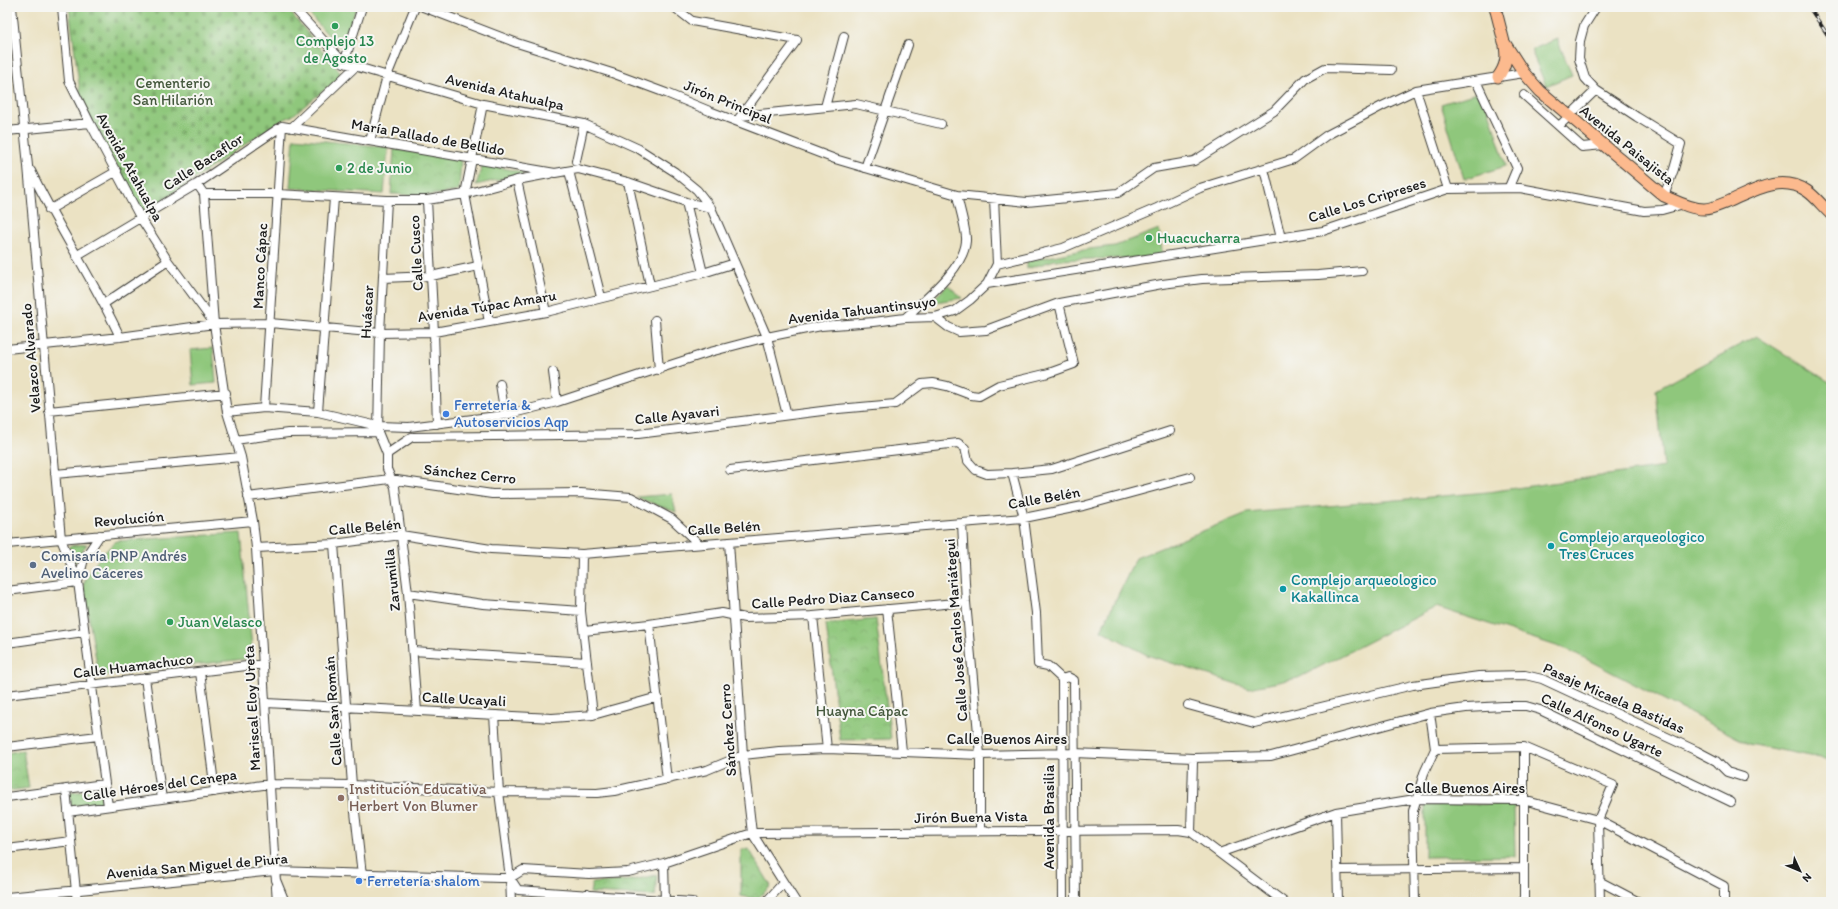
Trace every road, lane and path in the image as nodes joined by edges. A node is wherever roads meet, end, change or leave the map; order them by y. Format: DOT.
graph roads {
  1 [pos="12,7"];
  2 [pos="62,7"];
  3 [pos="293,7"];
  4 [pos="362,7"];
  5 [pos="414,7"];
  6 [pos="423,7"];
  7 [pos="674,7"];
  8 [pos="1495,7"];
  9 [pos="1596,7"];
  10 [pos="844,36"];
  11 [pos="1504,42"];
  12 [pos="908,45"];
  13 [pos="344,64"];
  14 [pos="354,68"];
  15 [pos="1391,70"];
  16 [pos="1524,73"];
  17 [pos="387,76"];
  18 [pos="1498,77"];
  19 [pos="1476,81"];
  20 [pos="1416,90"];
  21 [pos="1596,90"];
  22 [pos="1524,95"];
  23 [pos="483,104"];
  24 [pos="825,107"];
  25 [pos="886,111"];
  26 [pos="1568,116"];
  27 [pos="739,118"];
  28 [pos="90,123"];
  29 [pos="584,124"];
  30 [pos="941,124"];
  31 [pos="1559,126"];
  32 [pos="287,127"];
  33 [pos="23,129"];
  34 [pos="7,131"];
  35 [pos="370,141"];
  36 [pos="1604,145"];
  37 [pos="472,158"];
  38 [pos="576,160"];
  39 [pos="28,166"];
  40 [pos="865,168"];
  41 [pos="1264,169"];
  42 [pos="569,171"];
  43 [pos="117,172"];
  44 [pos="555,173"];
  45 [pos="517,180"];
  46 [pos="628,182"];
  47 [pos="197,184"];
  48 [pos="1509,187"];
  49 [pos="1448,189"];
  50 [pos="204,194"];
  51 [pos="278,194"];
  52 [pos="465,194"];
  53 [pos="957,195"];
  54 [pos="1664,196"];
  55 [pos="334,198"];
  56 [pos="994,198"];
  57 [pos="387,200"];
  58 [pos="427,200"];
  59 [pos="686,202"];
  60 [pos="1684,204"];
  61 [pos="711,208"];
  62 [pos="49,210"];
  63 [pos="1831,214"];
  64 [pos="140,217"];
  65 [pos="1281,238"];
  66 [pos="76,256"];
  67 [pos="168,261"];
  68 [pos="735,262"];
  69 [pos="997,264"];
  70 [pos="478,266"];
  71 [pos="1362,271"];
  72 [pos="703,273"];
  73 [pos="431,276"];
  74 [pos="383,278"];
  75 [pos="987,284"];
  76 [pos="650,285"];
  77 [pos="601,298"];
  78 [pos="105,303"];
  79 [pos="1059,303"];
  80 [pos="546,312"];
  81 [pos="935,317"];
  82 [pos="906,318"];
  83 [pos="655,320"];
  84 [pos="489,322"];
  85 [pos="270,323"];
  86 [pos="214,324"];
  87 [pos="323,327"];
  88 [pos="434,332"];
  89 [pos="380,333"];
  90 [pos="120,337"];
  91 [pos="767,337"];
  92 [pos="43,345"];
  93 [pos="7,349"];
  94 [pos="659,370"];
  95 [pos="553,372"];
  96 [pos="500,384"];
  97 [pos="226,393"];
  98 [pos="557,402"];
  99 [pos="264,408"];
  100 [pos="49,411"];
  101 [pos="228,412"];
  102 [pos="318,412"];
  103 [pos="505,415"];
  104 [pos="787,415"];
  105 [pos="437,424"];
  106 [pos="409,427"];
  107 [pos="378,429"];
  108 [pos="1170,431"];
  109 [pos="412,437"];
  110 [pos="235,440"];
  111 [pos="387,454"];
  112 [pos="241,457"];
  113 [pos="730,470"];
  114 [pos="1012,473"];
  115 [pos="55,474"];
  116 [pos="1190,477"];
  117 [pos="390,479"];
  118 [pos="248,498"];
  119 [pos="1024,518"];
  120 [pos="253,521"];
  121 [pos="962,523"];
  122 [pos="7,533"];
  123 [pos="100,535"];
  124 [pos="401,535"];
  125 [pos="61,539"];
  126 [pos="729,542"];
  127 [pos="8,544"];
  128 [pos="334,544"];
  129 [pos="699,544"];
  130 [pos="256,548"];
  131 [pos="582,554"];
  132 [pos="78,582"];
  133 [pos="7,591"];
  134 [pos="408,593"];
  135 [pos="966,602"];
  136 [pos="887,609"];
  137 [pos="581,611"];
  138 [pos="734,615"];
  139 [pos="813,616"];
  140 [pos="649,624"];
  141 [pos="584,631"];
  142 [pos="84,632"];
  143 [pos="7,643"];
  144 [pos="413,651"];
  145 [pos="588,662"];
  146 [pos="263,664"];
  147 [pos="200,672"];
  148 [pos="145,678"];
  149 [pos="1062,679"];
  150 [pos="91,685"];
  151 [pos="7,695"];
  152 [pos="658,697"];
  153 [pos="266,703"];
  154 [pos="1188,705"];
  155 [pos="347,707"];
  156 [pos="417,711"];
  157 [pos="1430,713"];
  158 [pos="494,715"];
  159 [pos="593,715"];
  160 [pos="98,736"];
  161 [pos="7,747"];
  162 [pos="1524,747"];
  163 [pos="826,749"];
  164 [pos="1435,749"];
  165 [pos="902,752"];
  166 [pos="1062,753"];
  167 [pos="1074,753"];
  168 [pos="743,755"];
  169 [pos="980,755"];
  170 [pos="1271,756"];
  171 [pos="1193,762"];
  172 [pos="1743,777"];
  173 [pos="667,780"];
  174 [pos="104,784"];
  175 [pos="270,784"];
  176 [pos="352,785"];
  177 [pos="66,789"];
  178 [pos="215,792"];
  179 [pos="499,792"];
  180 [pos="7,797"];
  181 [pos="162,799"];
  182 [pos="1415,799"];
  183 [pos="1523,800"];
  184 [pos="1731,802"];
  185 [pos="108,806"];
  186 [pos="68,812"];
  187 [pos="1336,812"];
  188 [pos="1598,820"];
  189 [pos="1063,830"];
  190 [pos="1075,830"];
  191 [pos="980,831"];
  192 [pos="1191,832"];
  193 [pos="752,833"];
  194 [pos="71,841"];
  195 [pos="7,849"];
  196 [pos="1219,853"];
  197 [pos="664,863"];
  198 [pos="1523,868"];
  199 [pos="1414,869"];
  200 [pos="1338,870"];
  201 [pos="275,871"];
  202 [pos="362,875"];
  203 [pos="510,878"];
  204 [pos="276,880"];
  205 [pos="1599,881"];
  206 [pos="783,883"];
  207 [pos="76,890"];
  208 [pos="7,897"];
  209 [pos="587,898"];
  210 [pos="19,899"];
  211 [pos="665,901"];
  212 [pos="77,902"];
  213 [pos="277,902"];
  214 [pos="285,902"];
  215 [pos="511,902"];
  216 [pos="692,902"];
  217 [pos="766,902"];
  218 [pos="796,902"];
  219 [pos="1063,902"];
  220 [pos="1076,902"];
  221 [pos="1284,902"];
  222 [pos="1338,902"];
  223 [pos="1415,902"];
  224 [pos="1524,902"];
  225 [pos="1600,902"];
  226 [pos="1639,902"];
  227 [pos="1724,902"];
  1 -- 33 [label="street, Velazco Alvarado"];
  2 -- 28 [label="street, Avenida Atahualpa"];
  3 -- 13 [label="street, Avenida Atahualpa"];
  4 -- 13 [label="street"];
  5 -- 17 [label="street"];
  6 -- 27 [label="street, Jirón Principal"];
  7 -- 27 [label="street"];
  8 -- 11 [label="main road, Avenida Paisajista"];
  9 -- 21 [label="street"];
  10 -- 24 [label="street"];
  11 -- 16 [label="main road, Avenida Paisajista"];
  11 -- 18 [label="main road"];
  12 -- 25 [label="street"];
  13 -- 14 [label="street, Avenida Atahualpa"];
  14 -- 17 [label="street, Avenida Atahualpa"];
  14 -- 32 [label="street, Calle Bacaflor"];
  15 -- 56 [label="street, Jirón Principal"];
  16 -- 18 [label="street"];
  16 -- 26 [label="main road, Avenida Paisajista"];
  17 -- 23 [label="street, Avenida Atahualpa"];
  17 -- 35 [label="street"];
  18 -- 19 [label="street"];
  19 -- 20 [label="street"];
  19 -- 48 [label="street"];
  20 -- 41 [label="street"];
  20 -- 49 [label="street"];
  21 -- 26 [label="street"];
  21 -- 54 [label="street"];
  22 -- 31 [label="street"];
  23 -- 29 [label="street, Avenida Atahualpa"];
  23 -- 37 [label="street"];
  24 -- 25 [label="street"];
  24 -- 27 [label="street"];
  25 -- 30 [label="street"];
  25 -- 40 [label="street"];
  26 -- 31 [label="street"];
  26 -- 36 [label="main road, Avenida Paisajista"];
  27 -- 40 [label="street, Jirón Principal"];
  28 -- 33 [label="street"];
  28 -- 43 [label="street, Avenida Atahualpa"];
  29 -- 38 [label="street"];
  29 -- 61 [label="street, Avenida Atahualpa"];
  31 -- 36 [label="street"];
  32 -- 35 [label="street, María Pallado de Bellido"];
  32 -- 47 [label="street, Calle Bacaflor"];
  32 -- 51 [label="street, Manco Cápac"];
  33 -- 34 [label="street"];
  33 -- 39 [label="street, Velazco Alvarado"];
  35 -- 37 [label="street, María Pallado de Bellido"];
  36 -- 54 [label="main road, Avenida Paisajista"];
  37 -- 44 [label="street, María Pallado de Bellido"];
  37 -- 52 [label="street"];
  39 -- 62 [label="street"];
  39 -- 92 [label="street, Velazco Alvarado"];
  40 -- 53 [label="street, Jirón Principal"];
  41 -- 65 [label="street"];
  41 -- 69 [label="street"];
  42 -- 44 [label="street, María Pallado de Bellido"];
  42 -- 46 [label="street"];
  42 -- 77 [label="street"];
  43 -- 62 [label="street"];
  43 -- 64 [label="street, Avenida Atahualpa"];
  44 -- 45 [label="street"];
  45 -- 52 [label="street"];
  45 -- 80 [label="street"];
  46 -- 59 [label="street"];
  46 -- 76 [label="street"];
  47 -- 50 [label="street"];
  47 -- 64 [label="street, Calle Bacaflor"];
  48 -- 49 [label="street, Calle Los Cripreses"];
  48 -- 60 [label="street, Calle Los Cripreses"];
  49 -- 65 [label="street, Calle Los Cripreses"];
  50 -- 51 [label="street"];
  50 -- 86 [label="street, Mariscal Eloy Ureta"];
  51 -- 55 [label="street"];
  51 -- 85 [label="street, Manco Cápac"];
  52 -- 58 [label="street"];
  52 -- 70 [label="street"];
  53 -- 56 [label="street, Jirón Principal"];
  53 -- 82 [label="street"];
  54 -- 60 [label="main road, Avenida Paisajista"];
  55 -- 57 [label="street"];
  55 -- 87 [label="street"];
  56 -- 69 [label="street"];
  57 -- 58 [label="street"];
  57 -- 74 [label="street, Huáscar"];
  58 -- 73 [label="street, Calle Cusco"];
  59 -- 61 [label="street"];
  59 -- 72 [label="street"];
  60 -- 63 [label="main road, Avenida Paisajista"];
  61 -- 68 [label="street, Avenida Atahualpa"];
  62 -- 66 [label="street"];
  64 -- 66 [label="street, Calle Bacaflor"];
  64 -- 67 [label="street, Avenida Atahualpa"];
  65 -- 75 [label="street, Calle Los Cripreses"];
  66 -- 78 [label="street"];
  67 -- 78 [label="street"];
  67 -- 86 [label="street, Avenida Atahualpa"];
  68 -- 72 [label="street, Avenida Túpac Amaru"];
  68 -- 91 [label="street, Avenida Atahualpa"];
  69 -- 75 [label="street, Avenida Tahuantinsuyo"];
  70 -- 73 [label="street"];
  70 -- 84 [label="street"];
  71 -- 79 [label="street"];
  72 -- 76 [label="street, Avenida Túpac Amaru"];
  73 -- 74 [label="street"];
  73 -- 88 [label="street, Calle Cusco"];
  74 -- 89 [label="street, Huáscar"];
  75 -- 81 [label="street, Avenida Tahuantinsuyo"];
  76 -- 77 [label="street, Avenida Túpac Amaru"];
  77 -- 80 [label="street, Avenida Túpac Amaru"];
  78 -- 90 [label="street"];
  79 -- 81 [label="street"];
  79 -- 104 [label="street, Calle Ayavari"];
  80 -- 84 [label="street, Avenida Túpac Amaru"];
  81 -- 82 [label="street, Avenida Tahuantinsuyo"];
  82 -- 91 [label="street, Avenida Tahuantinsuyo"];
  83 -- 94 [label="street"];
  84 -- 88 [label="street, Avenida Túpac Amaru"];
  85 -- 86 [label="street, Avenida Túpac Amaru"];
  85 -- 87 [label="street, Avenida Túpac Amaru"];
  85 -- 99 [label="street, Manco Cápac"];
  86 -- 90 [label="street, Avenida Túpac Amaru"];
  86 -- 97 [label="street, Mariscal Eloy Ureta"];
  87 -- 89 [label="street, Avenida Túpac Amaru"];
  87 -- 102 [label="street"];
  88 -- 89 [label="street, Avenida Túpac Amaru"];
  88 -- 105 [label="street, Calle Cusco"];
  89 -- 107 [label="street, Huáscar"];
  90 -- 92 [label="street, Avenida Túpac Amaru"];
  91 -- 94 [label="street, Avenida Tahuantinsuyo"];
  91 -- 104 [label="street, Avenida Atahualpa"];
  92 -- 93 [label="street, Avenida Túpac Amaru"];
  92 -- 100 [label="street, Velazco Alvarado"];
  94 -- 98 [label="street, Avenida Tahuantinsuyo"];
  95 -- 98 [label="street"];
  96 -- 103 [label="street"];
  97 -- 100 [label="street"];
  97 -- 101 [label="street, Mariscal Eloy Ureta"];
  98 -- 103 [label="street, Avenida Tahuantinsuyo"];
  99 -- 101 [label="street, Avenida Tahuantinsuyo"];
  99 -- 102 [label="street, Avenida Tahuantinsuyo"];
  100 -- 115 [label="street, Velazco Alvarado"];
  101 -- 110 [label="street, Mariscal Eloy Ureta"];
  102 -- 107 [label="street, Avenida Tahuantinsuyo"];
  103 -- 105 [label="street, Avenida Tahuantinsuyo"];
  104 -- 109 [label="street, Calle Ayavari"];
  105 -- 106 [label="street, Avenida Tahuantinsuyo"];
  106 -- 107 [label="street, Avenida Tahuantinsuyo"];
  106 -- 109 [label="street"];
  107 -- 110 [label="street"];
  107 -- 111 [label="street, Zarumilla"];
  108 -- 114 [label="street"];
  109 -- 111 [label="street"];
  110 -- 112 [label="street, Mariscal Eloy Ureta"];
  111 -- 117 [label="street, Zarumilla"];
  112 -- 115 [label="street"];
  112 -- 118 [label="street, Mariscal Eloy Ureta"];
  113 -- 114 [label="street"];
  114 -- 119 [label="street"];
  115 -- 125 [label="street, Velazco Alvarado"];
  116 -- 119 [label="street, Calle Belén"];
  117 -- 118 [label="street, Sánchez Cerro"];
  117 -- 124 [label="street, Zarumilla"];
  117 -- 129 [label="street, Sánchez Cerro"];
  118 -- 120 [label="street, Mariscal Eloy Ureta"];
  119 -- 121 [label="street, Calle Belén"];
  119 -- 149 [label="street"];
  120 -- 123 [label="street, Revolución"];
  120 -- 130 [label="street, Mariscal Eloy Ureta"];
  121 -- 126 [label="street, Calle Belén"];
  121 -- 135 [label="street, Calle José Carlos Mariátegui"];
  122 -- 127 [label="street"];
  123 -- 125 [label="street, Revolución"];
  123 -- 132 [label="street"];
  124 -- 128 [label="street, Calle Belén"];
  124 -- 131 [label="street, Calle Belén"];
  124 -- 134 [label="street, Zarumilla"];
  125 -- 127 [label="street, Revolución"];
  125 -- 132 [label="street, Velazco Alvarado"];
  126 -- 129 [label="street, Calle Belén"];
  126 -- 138 [label="street, Sánchez Cerro"];
  128 -- 130 [label="street, Calle Belén"];
  128 -- 155 [label="street, Calle San Román"];
  129 -- 131 [label="street, Calle Belén"];
  130 -- 146 [label="street, Mariscal Eloy Ureta"];
  131 -- 137 [label="street"];
  132 -- 133 [label="street"];
  132 -- 142 [label="street"];
  134 -- 137 [label="street"];
  134 -- 144 [label="street, Zarumilla"];
  135 -- 136 [label="street, Calle Pedro Diaz Canseco"];
  135 -- 169 [label="street, Calle José Carlos Mariátegui"];
  136 -- 139 [label="street, Calle Pedro Diaz Canseco"];
  136 -- 165 [label="street"];
  137 -- 141 [label="street"];
  138 -- 139 [label="street, Calle Pedro Diaz Canseco"];
  138 -- 140 [label="street, Calle Pedro Diaz Canseco"];
  138 -- 168 [label="street, Sánchez Cerro"];
  139 -- 163 [label="street"];
  140 -- 141 [label="street, Calle Pedro Diaz Canseco"];
  140 -- 152 [label="street"];
  141 -- 145 [label="street"];
  142 -- 143 [label="street"];
  142 -- 150 [label="street"];
  144 -- 145 [label="street"];
  144 -- 156 [label="street, Zarumilla"];
  145 -- 159 [label="street"];
  146 -- 147 [label="street, Calle Huamachuco"];
  146 -- 153 [label="street, Mariscal Eloy Ureta"];
  147 -- 148 [label="street, Calle Huamachuco"];
  147 -- 178 [label="street"];
  148 -- 150 [label="street, Calle Huamachuco"];
  148 -- 181 [label="street"];
  149 -- 166 [label="street, Avenida Brasilia"];
  149 -- 167 [label="street, Avenida Brasilia"];
  150 -- 151 [label="street, Calle Huamachuco"];
  150 -- 160 [label="street"];
  152 -- 159 [label="street, Calle Ucayali"];
  152 -- 173 [label="street"];
  153 -- 155 [label="street, Calle Ucayali"];
  153 -- 175 [label="street, Mariscal Eloy Ureta"];
  154 -- 172 [label="street, Pasaje Micaela Bastidas"];
  155 -- 156 [label="street, Calle Ucayali"];
  155 -- 176 [label="street, Calle San Román"];
  156 -- 158 [label="street, Calle Ucayali"];
  157 -- 164 [label="street"];
  157 -- 170 [label="street, Calle Alfonso Ugarte"];
  157 -- 184 [label="street, Calle Alfonso Ugarte"];
  158 -- 159 [label="street, Calle Ucayali"];
  158 -- 179 [label="street"];
  160 -- 161 [label="street"];
  160 -- 174 [label="street"];
  162 -- 164 [label="street"];
  162 -- 183 [label="street"];
  162 -- 188 [label="street"];
  163 -- 165 [label="street, Calle Buenos Aires"];
  163 -- 168 [label="street, Calle Buenos Aires"];
  164 -- 182 [label="street"];
  165 -- 169 [label="street, Calle Buenos Aires"];
  166 -- 167 [label="street, Calle Buenos Aires"];
  166 -- 169 [label="street, Calle Buenos Aires"];
  166 -- 189 [label="street, Avenida Brasilia"];
  167 -- 170 [label="street, Calle Buenos Aires"];
  167 -- 190 [label="street, Avenida Brasilia"];
  168 -- 173 [label="street, Calle Buenos Aires"];
  168 -- 193 [label="street, Sánchez Cerro"];
  169 -- 191 [label="street, Calle José Carlos Mariátegui"];
  171 -- 192 [label="street"];
  173 -- 179 [label="street, Calle Buenos Aires"];
  174 -- 177 [label="street, Calle Héroes del Cenepa"];
  174 -- 185 [label="street"];
  175 -- 176 [label="street, Calle Héroes del Cenepa"];
  175 -- 178 [label="street, Calle Héroes del Cenepa"];
  175 -- 201 [label="street, Mariscal Eloy Ureta"];
  176 -- 179 [label="street, Calle Héroes del Cenepa"];
  176 -- 202 [label="street, Calle San Román"];
  177 -- 180 [label="street, Calle Héroes del Cenepa"];
  177 -- 186 [label="street"];
  178 -- 181 [label="street, Calle Héroes del Cenepa"];
  179 -- 203 [label="street"];
  181 -- 185 [label="street, Calle Héroes del Cenepa"];
  182 -- 183 [label="street, Calle Buenos Aires"];
  182 -- 187 [label="street, Calle Buenos Aires"];
  182 -- 199 [label="street"];
  183 -- 188 [label="street, Calle Buenos Aires"];
  183 -- 198 [label="street"];
  185 -- 186 [label="street, Calle Héroes del Cenepa"];
  186 -- 194 [label="street"];
  187 -- 196 [label="street, Calle Buenos Aires"];
  187 -- 200 [label="street"];
  188 -- 205 [label="street"];
  188 -- 227 [label="street, Calle Buenos Aires"];
  189 -- 190 [label="street, Jirón Buena Vista"];
  189 -- 191 [label="street, Jirón Buena Vista"];
  189 -- 219 [label="street, Avenida Brasilia"];
  190 -- 192 [label="street, Jirón Buena Vista"];
  190 -- 220 [label="street, Avenida Brasilia"];
  191 -- 193 [label="street, Jirón Buena Vista"];
  192 -- 196 [label="street"];
  193 -- 197 [label="street, Avenida San Miguel de Piura"];
  193 -- 206 [label="street, Sánchez Cerro"];
  194 -- 195 [label="street"];
  194 -- 207 [label="street"];
  196 -- 221 [label="street"];
  197 -- 203 [label="street, Avenida San Miguel de Piura"];
  197 -- 211 [label="street"];
  198 -- 199 [label="street"];
  198 -- 224 [label="street"];
  199 -- 200 [label="street"];
  199 -- 223 [label="street"];
  200 -- 222 [label="street"];
  201 -- 202 [label="street, Avenida San Miguel de Piura"];
  201 -- 204 [label="street, Mariscal Eloy Ureta"];
  201 -- 207 [label="street, Avenida San Miguel de Piura"];
  202 -- 203 [label="street, Avenida San Miguel de Piura"];
  203 -- 209 [label="street"];
  203 -- 215 [label="street"];
  204 -- 213 [label="street"];
  204 -- 214 [label="street, Mariscal Eloy Ureta"];
  205 -- 225 [label="street"];
  205 -- 226 [label="street"];
  206 -- 217 [label="street"];
  206 -- 218 [label="street, Sánchez Cerro"];
  207 -- 210 [label="street, Avenida San Miguel de Piura"];
  207 -- 212 [label="street"];
  208 -- 210 [label="street, Avenida San Miguel de Piura"];
  209 -- 211 [label="street"];
  211 -- 216 [label="street"];
}
